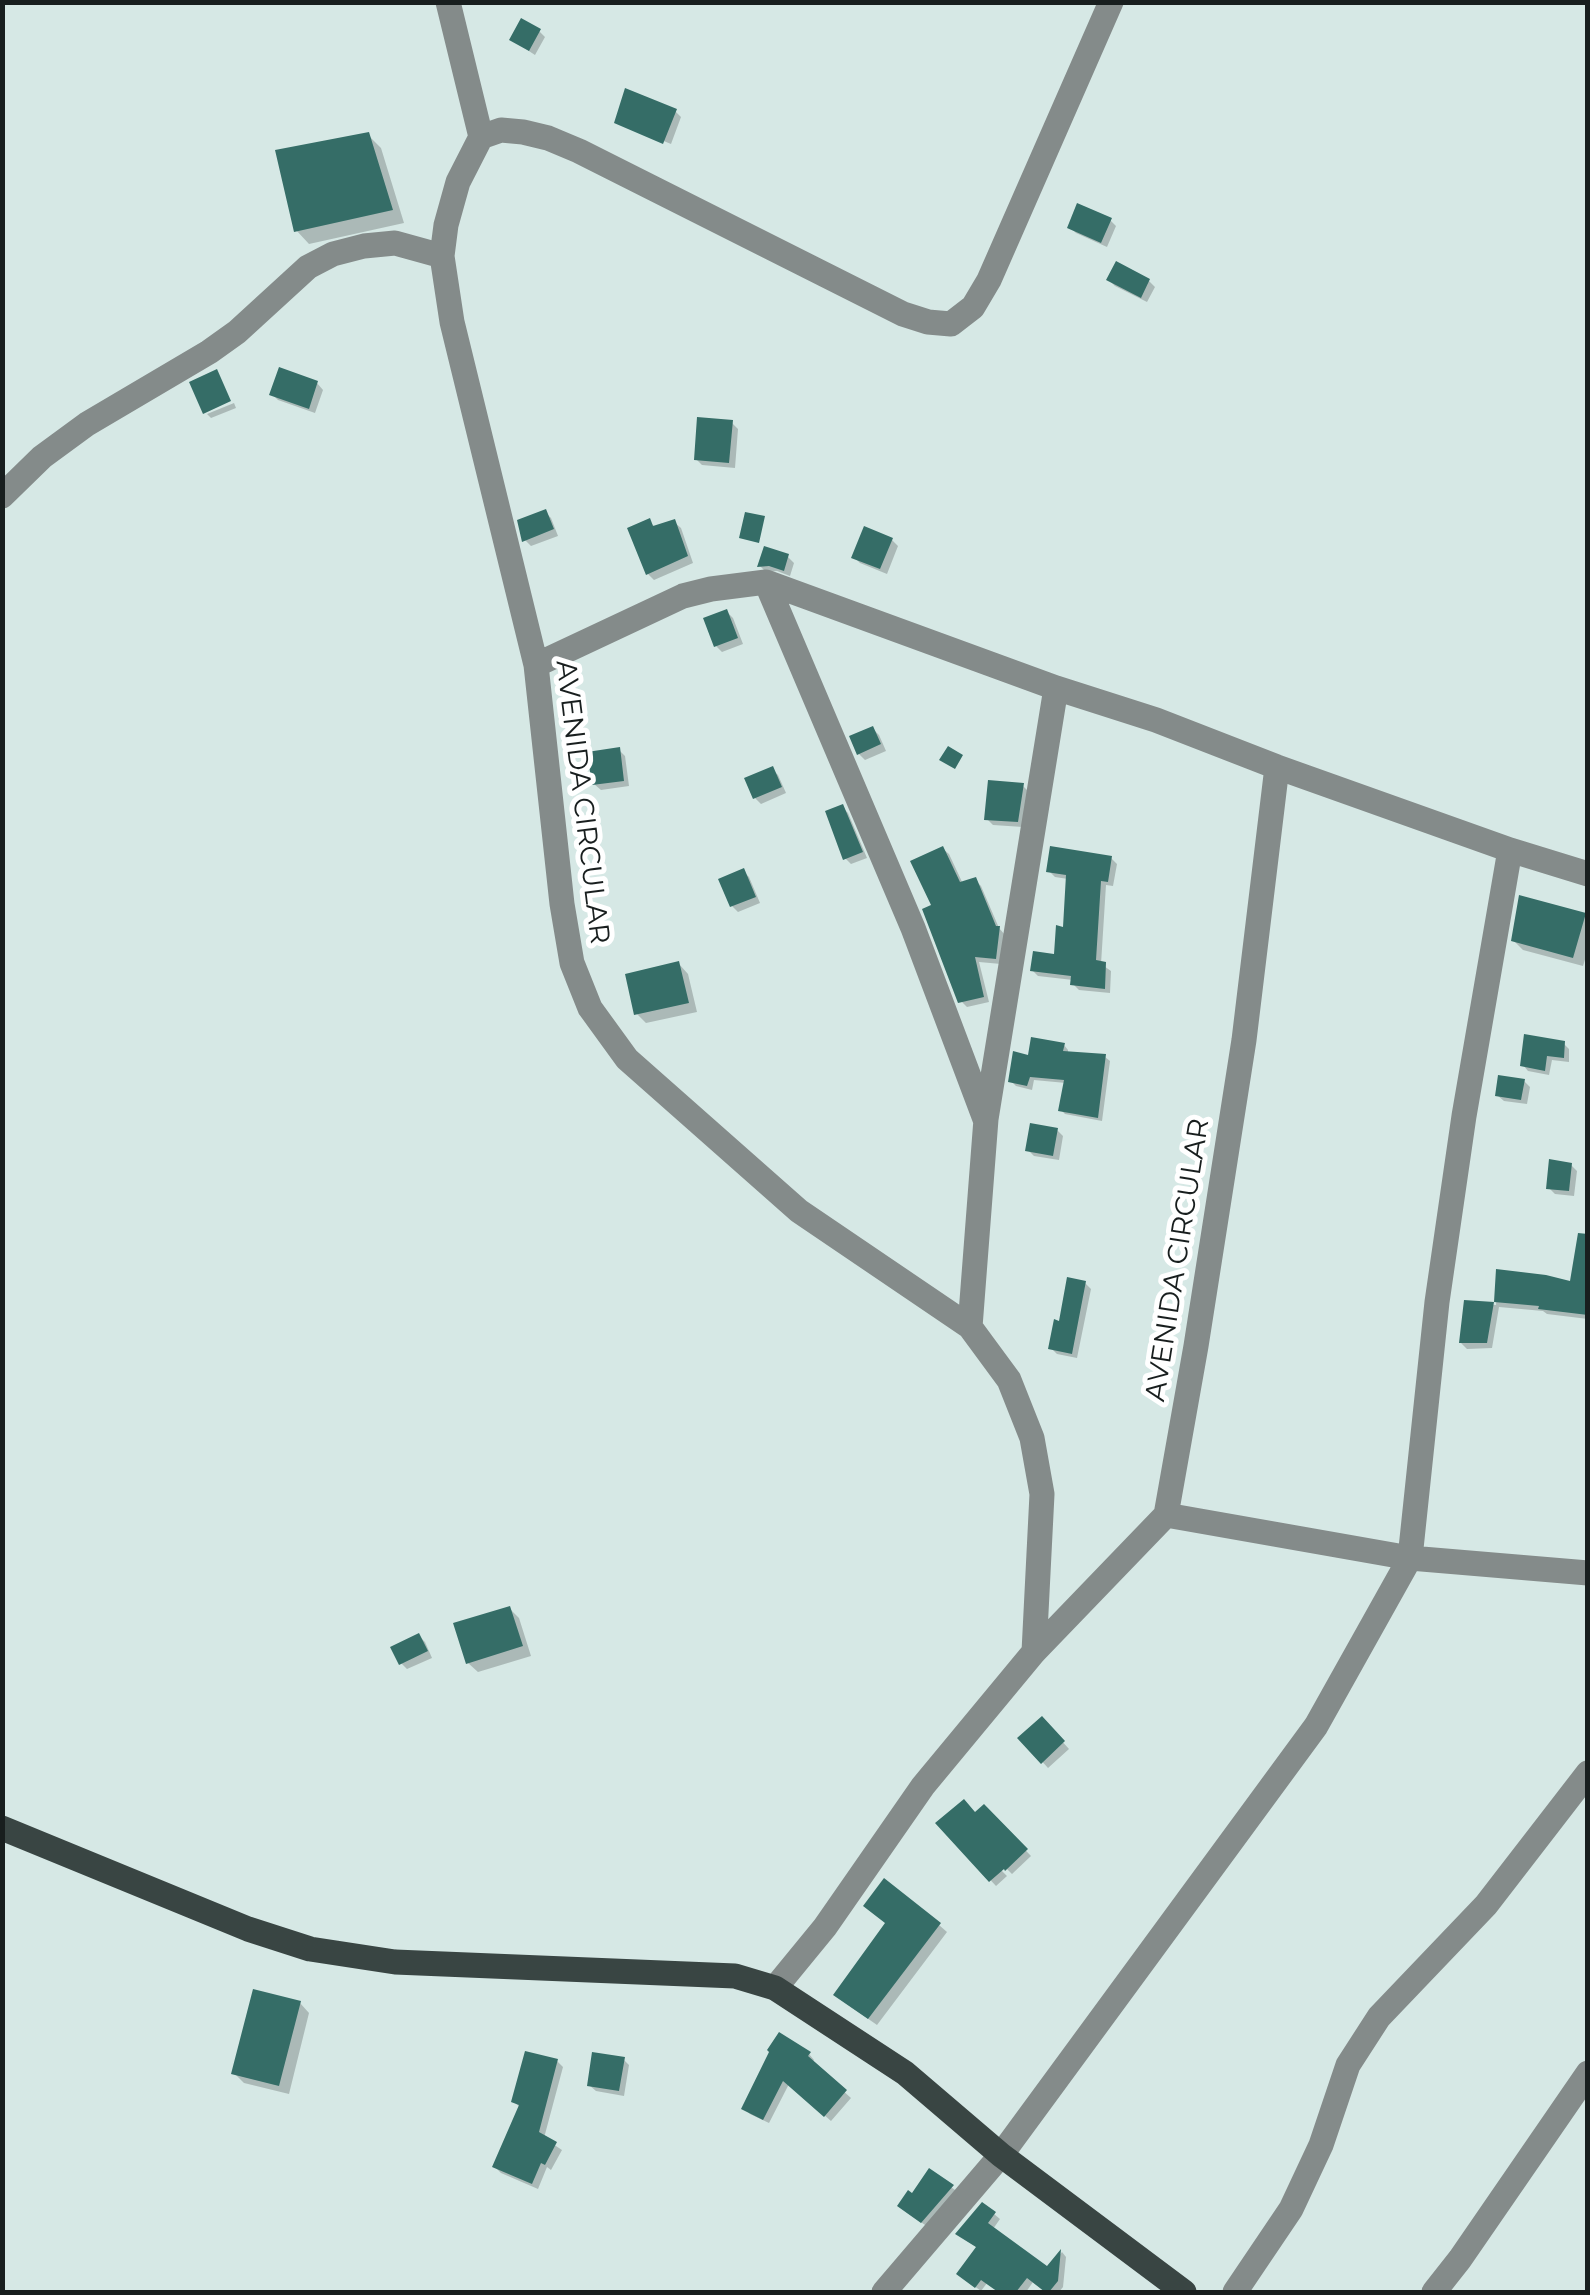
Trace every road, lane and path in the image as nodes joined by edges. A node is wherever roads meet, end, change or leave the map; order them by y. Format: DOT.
graph roads {
  1 [pos="448,2"];
  2 [pos="1110,2"];
  3 [pos="481,137"];
  4 [pos="442,256"];
  5 [pos="2,496"];
  6 [pos="766,582"];
  7 [pos="536,665"];
  8 [pos="1056,688"];
  9 [pos="1276,766"];
  10 [pos="1510,850"];
  11 [pos="1588,874"];
  12 [pos="986,1120"];
  13 [pos="970,1327"];
  14 [pos="1166,1515"];
  15 [pos="1410,1558"];
  16 [pos="1588,1572"];
  17 [pos="1034,1652"];
  18 [pos="1588,1773"];
  19 [pos="2,1828"];
  20 [pos="775,1988"];
  21 [pos="1588,2073"];
  22 [pos="1001,2156"];
  23 [pos="884,2292"];
  24 [pos="1184,2292"];
  25 [pos="1235,2292"];
  26 [pos="1434,2292"];
  1 -- 3 [label="street"];
  2 -- 3 [label="street"];
  3 -- 4 [label="street, AVENIDA CIRCULAR"];
  4 -- 5 [label="street"];
  4 -- 7 [label="street, AVENIDA CIRCULAR"];
  6 -- 7 [label="street"];
  6 -- 8 [label="street"];
  6 -- 12 [label="street"];
  7 -- 13 [label="street, AVENIDA CIRCULAR"];
  8 -- 9 [label="street"];
  8 -- 12 [label="street"];
  9 -- 10 [label="street"];
  9 -- 14 [label="street, AVENIDA CIRCULAR"];
  10 -- 11 [label="street"];
  10 -- 15 [label="street"];
  12 -- 13 [label="street"];
  13 -- 17 [label="street, AVENIDA CIRCULAR"];
  14 -- 15 [label="street"];
  14 -- 17 [label="street"];
  15 -- 16 [label="street"];
  15 -- 22 [label="street"];
  17 -- 20 [label="street"];
  18 -- 25 [label="street"];
  19 -- 20 [label="main road"];
  20 -- 22 [label="main road"];
  21 -- 26 [label="street"];
  22 -- 23 [label="street"];
  22 -- 24 [label="main road"];
}
